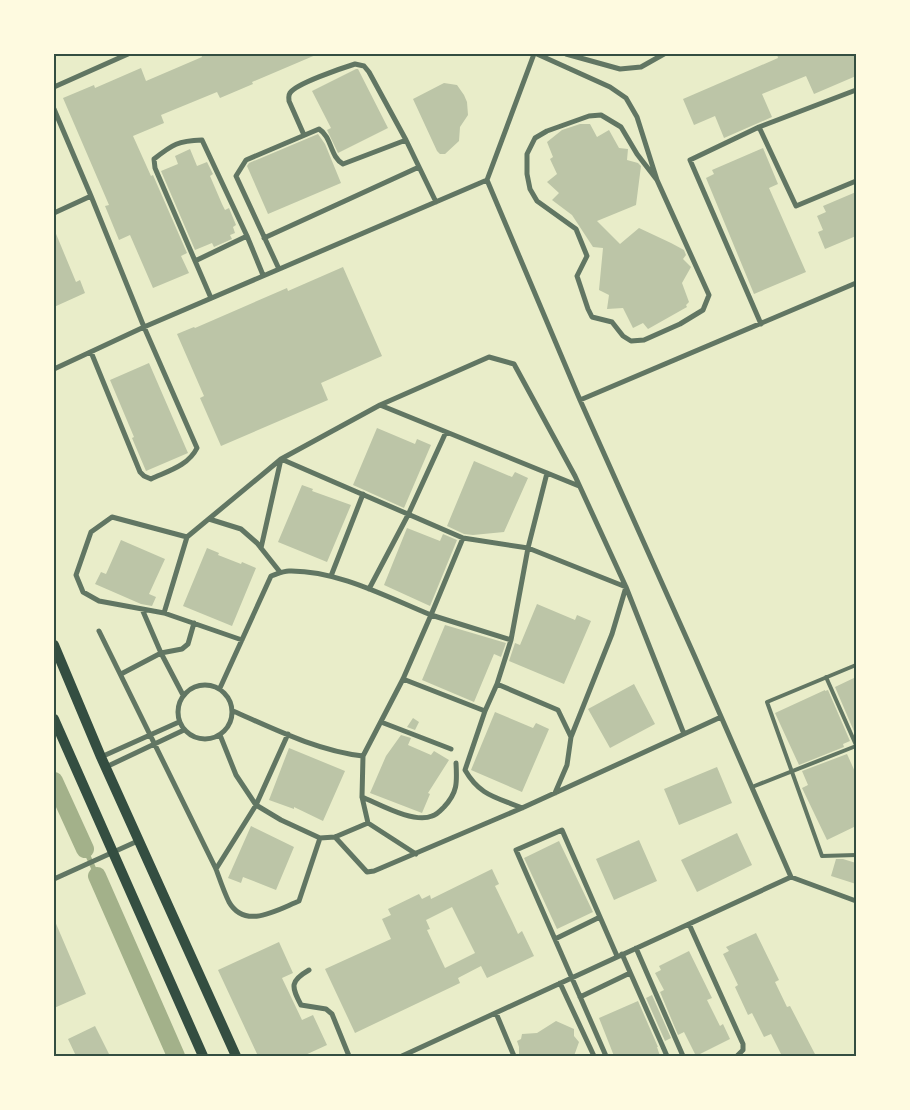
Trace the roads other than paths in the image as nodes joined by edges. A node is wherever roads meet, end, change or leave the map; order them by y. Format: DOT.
graph roads {
  1 [pos="128,54"];
  2 [pos="536,54"];
  3 [pos="566,54"];
  4 [pos="664,54"];
  5 [pos="658,55"];
  6 [pos="54,87"];
  7 [pos="856,90"];
  8 [pos="54,108"];
  9 [pos="759,127"];
  10 [pos="304,135"];
  11 [pos="406,140"];
  12 [pos="419,167"];
  13 [pos="487,180"];
  14 [pos="657,180"];
  15 [pos="856,181"];
  16 [pos="91,196"];
  17 [pos="436,202"];
  18 [pos="54,213"];
  19 [pos="247,236"];
  20 [pos="264,238"];
  21 [pos="195,261"];
  22 [pos="279,269"];
  23 [pos="263,275"];
  24 [pos="856,283"];
  25 [pos="211,298"];
  26 [pos="761,324"];
  27 [pos="144,327"];
  28 [pos="91,352"];
  29 [pos="54,369"];
  30 [pos="580,400"];
  31 [pos="380,405"];
  32 [pos="446,432"];
  33 [pos="281,459"];
  34 [pos="547,473"];
  35 [pos="579,486"];
  36 [pos="362,494"];
  37 [pos="408,515"];
  38 [pos="209,519"];
  39 [pos="187,537"];
  40 [pos="463,538"];
  41 [pos="261,548"];
  42 [pos="528,548"];
  43 [pos="280,572"];
  44 [pos="332,576"];
  45 [pos="626,587"];
  46 [pos="369,589"];
  47 [pos="142,609"];
  48 [pos="164,612"];
  49 [pos="431,615"];
  50 [pos="194,623"];
  51 [pos="100,631"];
  52 [pos="242,640"];
  53 [pos="510,640"];
  54 [pos="54,645"];
  55 [pos="161,653"];
  56 [pos="856,665"];
  57 [pos="121,674"];
  58 [pos="826,678"];
  59 [pos="403,679"];
  60 [pos="497,684"];
  61 [pos="220,688"];
  62 [pos="183,695"];
  63 [pos="233,711"];
  64 [pos="485,711"];
  65 [pos="721,717"];
  66 [pos="54,719"];
  67 [pos="179,722"];
  68 [pos="381,722"];
  69 [pos="184,730"];
  70 [pos="288,734"];
  71 [pos="684,734"];
  72 [pos="150,735"];
  73 [pos="220,735"];
  74 [pos="571,737"];
  75 [pos="155,745"];
  76 [pos="856,746"];
  77 [pos="451,749"];
  78 [pos="363,756"];
  79 [pos="101,757"];
  80 [pos="456,764"];
  81 [pos="106,767"];
  82 [pos="792,772"];
  83 [pos="752,786"];
  84 [pos="554,794"];
  85 [pos="362,797"];
  86 [pos="256,805"];
  87 [pos="522,808"];
  88 [pos="368,823"];
  89 [pos="335,837"];
  90 [pos="320,838"];
  91 [pos="140,840"];
  92 [pos="113,853"];
  93 [pos="416,854"];
  94 [pos="856,855"];
  95 [pos="216,869"];
  96 [pos="791,877"];
  97 [pos="54,879"];
  98 [pos="856,901"];
  99 [pos="600,917"];
  100 [pos="689,924"];
  101 [pos="555,939"];
  102 [pos="636,948"];
  103 [pos="620,955"];
  104 [pos="310,970"];
  105 [pos="630,973"];
  106 [pos="572,977"];
  107 [pos="560,983"];
  108 [pos="580,997"];
  109 [pos="496,1013"];
  110 [pos="415,1050"];
  111 [pos="203,1056"];
  112 [pos="236,1056"];
  113 [pos="349,1056"];
  114 [pos="402,1056"];
  115 [pos="418,1056"];
  116 [pos="514,1056"];
  117 [pos="594,1056"];
  118 [pos="606,1056"];
  119 [pos="667,1056"];
  120 [pos="684,1056"];
  121 [pos="737,1056"];
  1 -- 6 [label="street"];
  2 -- 13 [label="street"];
  2 -- 14 [label="street"];
  3 -- 5 [label="street"];
  4 -- 5 [label="street"];
  7 -- 9 [label="street"];
  8 -- 16 [label="street"];
  9 -- 15 [label="street"];
  9 -- 26 [label="street"];
  10 -- 11 [label="street"];
  10 -- 11 [label="street"];
  10 -- 20 [label="street"];
  11 -- 12 [label="street"];
  12 -- 17 [label="street"];
  12 -- 20 [label="street"];
  13 -- 17 [label="street"];
  13 -- 30 [label="street"];
  14 -- 14 [label="street"];
  16 -- 18 [label="street"];
  16 -- 27 [label="street"];
  17 -- 22 [label="street"];
  19 -- 21 [label="street"];
  19 -- 21 [label="street"];
  19 -- 23 [label="street"];
  20 -- 22 [label="street"];
  21 -- 25 [label="street"];
  22 -- 23 [label="street"];
  23 -- 25 [label="street"];
  24 -- 26 [label="street"];
  25 -- 27 [label="street"];
  26 -- 30 [label="street"];
  27 -- 28 [label="street"];
  27 -- 28 [label="street"];
  28 -- 29 [label="street"];
  30 -- 65 [label="street"];
  31 -- 32 [label="street"];
  31 -- 33 [label="street"];
  31 -- 35 [label="street"];
  32 -- 34 [label="street"];
  32 -- 37 [label="street"];
  33 -- 36 [label="street"];
  33 -- 38 [label="street"];
  33 -- 41 [label="street"];
  34 -- 35 [label="street"];
  34 -- 42 [label="street"];
  35 -- 45 [label="street"];
  36 -- 37 [label="street"];
  36 -- 44 [label="street"];
  37 -- 40 [label="street"];
  37 -- 46 [label="street"];
  38 -- 39 [label="street"];
  38 -- 41 [label="street"];
  39 -- 47 [label="street"];
  39 -- 48 [label="street"];
  40 -- 42 [label="street"];
  40 -- 49 [label="street"];
  41 -- 43 [label="street"];
  42 -- 45 [label="street"];
  42 -- 53 [label="street"];
  43 -- 44 [label="street"];
  43 -- 52 [label="street"];
  44 -- 46 [label="street"];
  45 -- 71 [label="street"];
  45 -- 74 [label="street"];
  46 -- 49 [label="street"];
  47 -- 48 [label="street"];
  47 -- 55 [label="street"];
  48 -- 50 [label="street"];
  49 -- 53 [label="street"];
  49 -- 59 [label="street"];
  50 -- 52 [label="street"];
  50 -- 55 [label="street"];
  51 -- 57 [label="street"];
  52 -- 61 [label="street"];
  53 -- 60 [label="street"];
  54 -- 79 [label="main road"];
  55 -- 57 [label="street"];
  55 -- 62 [label="street"];
  56 -- 58 [label="lane"];
  57 -- 72 [label="street"];
  58 -- 76 [label="lane"];
  58 -- 82 [label="lane"];
  59 -- 64 [label="street"];
  59 -- 68 [label="street"];
  60 -- 64 [label="street"];
  60 -- 74 [label="street"];
  61 -- 62 [label="street"];
  61 -- 63 [label="street"];
  62 -- 67 [label="street"];
  63 -- 70 [label="street"];
  63 -- 73 [label="street"];
  64 -- 87 [label="street"];
  65 -- 71 [label="street"];
  65 -- 83 [label="street"];
  66 -- 92 [label="main road"];
  67 -- 69 [label="street"];
  67 -- 72 [label="street"];
  68 -- 77 [label="street"];
  68 -- 78 [label="street"];
  69 -- 73 [label="street"];
  69 -- 75 [label="street"];
  70 -- 78 [label="street"];
  70 -- 86 [label="street"];
  71 -- 84 [label="street"];
  72 -- 75 [label="street"];
  72 -- 79 [label="street"];
  73 -- 86 [label="street"];
  74 -- 84 [label="street"];
  75 -- 81 [label="street"];
  75 -- 95 [label="street"];
  76 -- 82 [label="lane"];
  78 -- 85 [label="street"];
  79 -- 81 [label="main road"];
  80 -- 85 [label="street"];
  81 -- 91 [label="main road"];
  82 -- 83 [label="lane"];
  82 -- 94 [label="lane"];
  83 -- 96 [label="street"];
  84 -- 87 [label="street"];
  85 -- 88 [label="street"];
  86 -- 90 [label="street"];
  86 -- 95 [label="street"];
  87 -- 93 [label="street"];
  88 -- 89 [label="street"];
  88 -- 93 [label="street"];
  89 -- 90 [label="street"];
  89 -- 93 [label="street"];
  90 -- 95 [label="street"];
  91 -- 92 [label="street"];
  91 -- 112 [label="main road"];
  92 -- 97 [label="street"];
  92 -- 111 [label="main road"];
  96 -- 98 [label="street"];
  96 -- 100 [label="street"];
  99 -- 101 [label="street"];
  99 -- 101 [label="street"];
  99 -- 103 [label="street"];
  100 -- 102 [label="street"];
  100 -- 121 [label="street"];
  101 -- 106 [label="street"];
  102 -- 103 [label="street"];
  102 -- 120 [label="street"];
  103 -- 105 [label="street"];
  103 -- 106 [label="street"];
  104 -- 113 [label="street"];
  105 -- 108 [label="street"];
  105 -- 119 [label="street"];
  106 -- 107 [label="street"];
  106 -- 108 [label="street"];
  107 -- 109 [label="street"];
  107 -- 117 [label="street"];
  108 -- 118 [label="street"];
  109 -- 110 [label="street"];
  109 -- 116 [label="street"];
  110 -- 114 [label="street"];
  110 -- 115 [label="street"];
}
